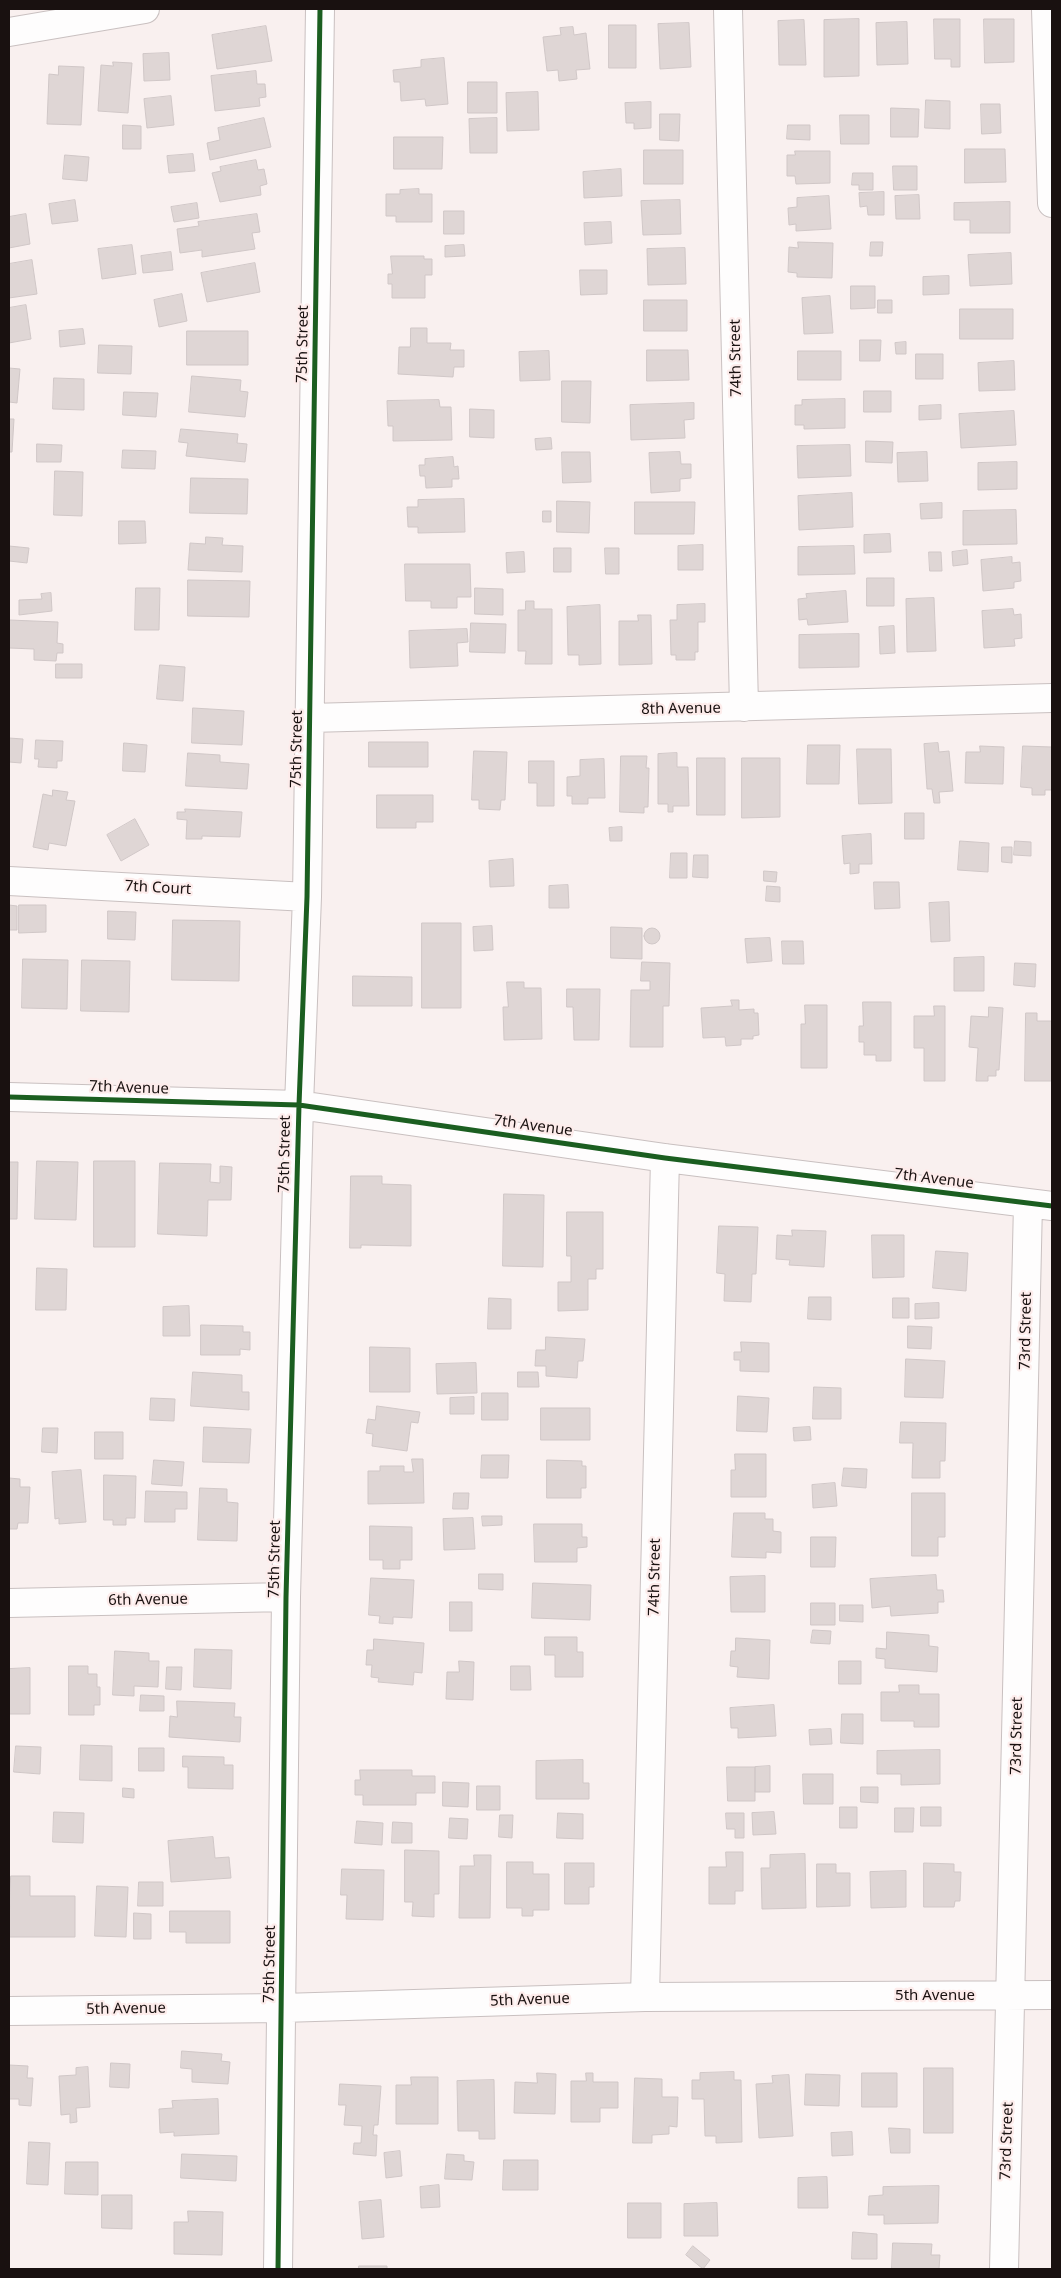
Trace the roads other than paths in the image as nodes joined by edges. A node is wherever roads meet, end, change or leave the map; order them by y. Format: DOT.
graph roads {
  1 [pos="145,9"];
  2 [pos="320,9"];
  3 [pos="728,9"];
  4 [pos="1046,9"];
  5 [pos="9,32"];
  6 [pos="1052,203"];
  7 [pos="1052,698"];
  8 [pos="744,707"];
  9 [pos="310,718"];
  10 [pos="9,880"];
  11 [pos="307,897"];
  12 [pos="9,1097"];
  13 [pos="299,1105"];
  14 [pos="665,1158"];
  15 [pos="1040,1204"];
  16 [pos="286,1597"];
  17 [pos="9,1603"];
  18 [pos="1052,1994"];
  19 [pos="1011,1996"];
  20 [pos="645,1997"];
  21 [pos="282,2008"];
  22 [pos="9,2011"];
  23 [pos="278,2269"];
  24 [pos="1004,2269"];
  1 -- 5 [label="street"];
  2 -- 9 [label="street, 75th Street"];
  3 -- 8 [label="street, 74th Street"];
  4 -- 6 [label="street"];
  7 -- 8 [label="street, 8th Avenue"];
  8 -- 9 [label="street, 8th Avenue"];
  9 -- 11 [label="street, 75th Street"];
  10 -- 11 [label="street, 7th Court"];
  11 -- 13 [label="street, 75th Street"];
  12 -- 13 [label="street, 7th Avenue"];
  13 -- 14 [label="street, 7th Avenue"];
  13 -- 16 [label="street, 75th Street"];
  14 -- 15 [label="street, 7th Avenue"];
  14 -- 20 [label="street, 74th Street"];
  15 -- 19 [label="street, 73rd Street"];
  16 -- 17 [label="street, 6th Avenue"];
  16 -- 21 [label="street, 75th Street"];
  18 -- 19 [label="street, 5th Avenue"];
  19 -- 20 [label="street, 5th Avenue"];
  19 -- 24 [label="street, 73rd Street"];
  20 -- 21 [label="street, 5th Avenue"];
  21 -- 22 [label="street, 5th Avenue"];
  21 -- 23 [label="street, 75th Street"];
}
